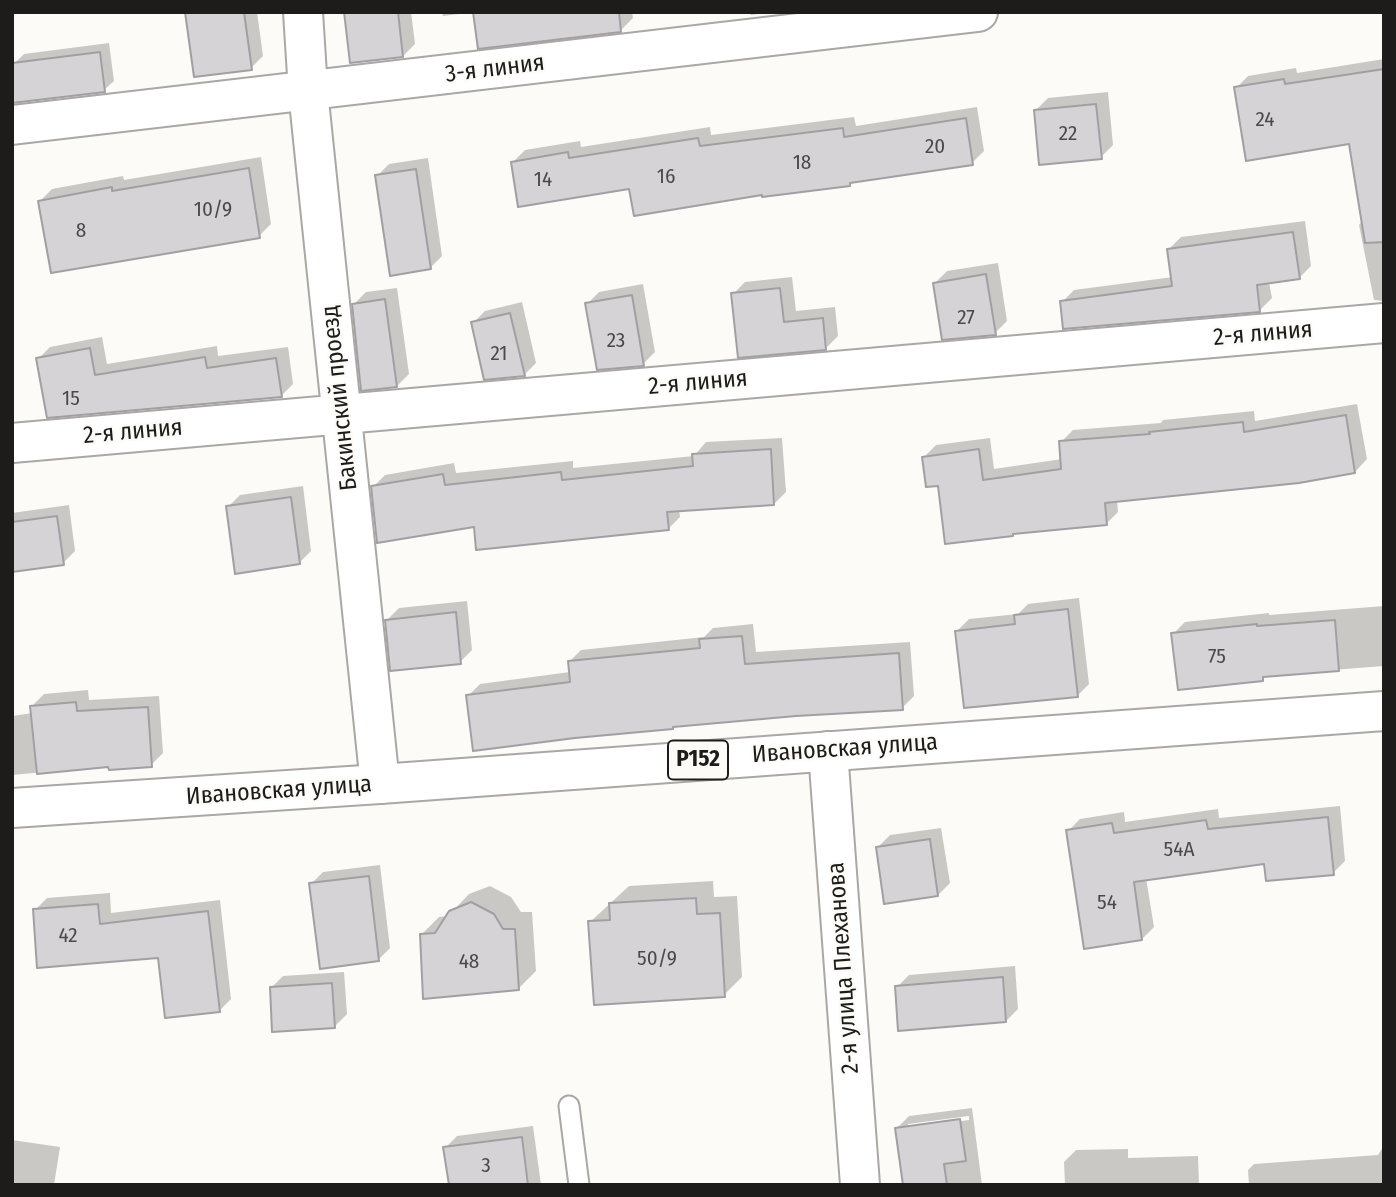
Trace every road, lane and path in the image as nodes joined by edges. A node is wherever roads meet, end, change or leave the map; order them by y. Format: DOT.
graph roads {
  1 [pos="303,12"];
  2 [pos="978,12"];
  3 [pos="308,90"];
  4 [pos="12,125"];
  5 [pos="1384,323"];
  6 [pos="342,414"];
  7 [pos="12,443"];
  8 [pos="1384,711"];
  9 [pos="828,751"];
  10 [pos="380,784"];
  11 [pos="12,808"];
  12 [pos="569,1106"];
  13 [pos="579,1185"];
  14 [pos="860,1185"];
  1 -- 3 [label="street, Бакинский проезд"];
  2 -- 3 [label="street, 3-я линия"];
  3 -- 4 [label="street, 3-я линия"];
  3 -- 6 [label="street, Бакинский проезд"];
  5 -- 6 [label="street, 2-я линия"];
  6 -- 7 [label="street, 2-я линия"];
  6 -- 10 [label="street, Бакинский проезд"];
  8 -- 9 [label="street, Ивановская улица / Р152"];
  9 -- 10 [label="street, Ивановская улица / Р152"];
  9 -- 14 [label="street, 2-я улица Плеханова"];
  10 -- 11 [label="street, Ивановская улица / Р152"];
  12 -- 13 [label="lane"];
}
